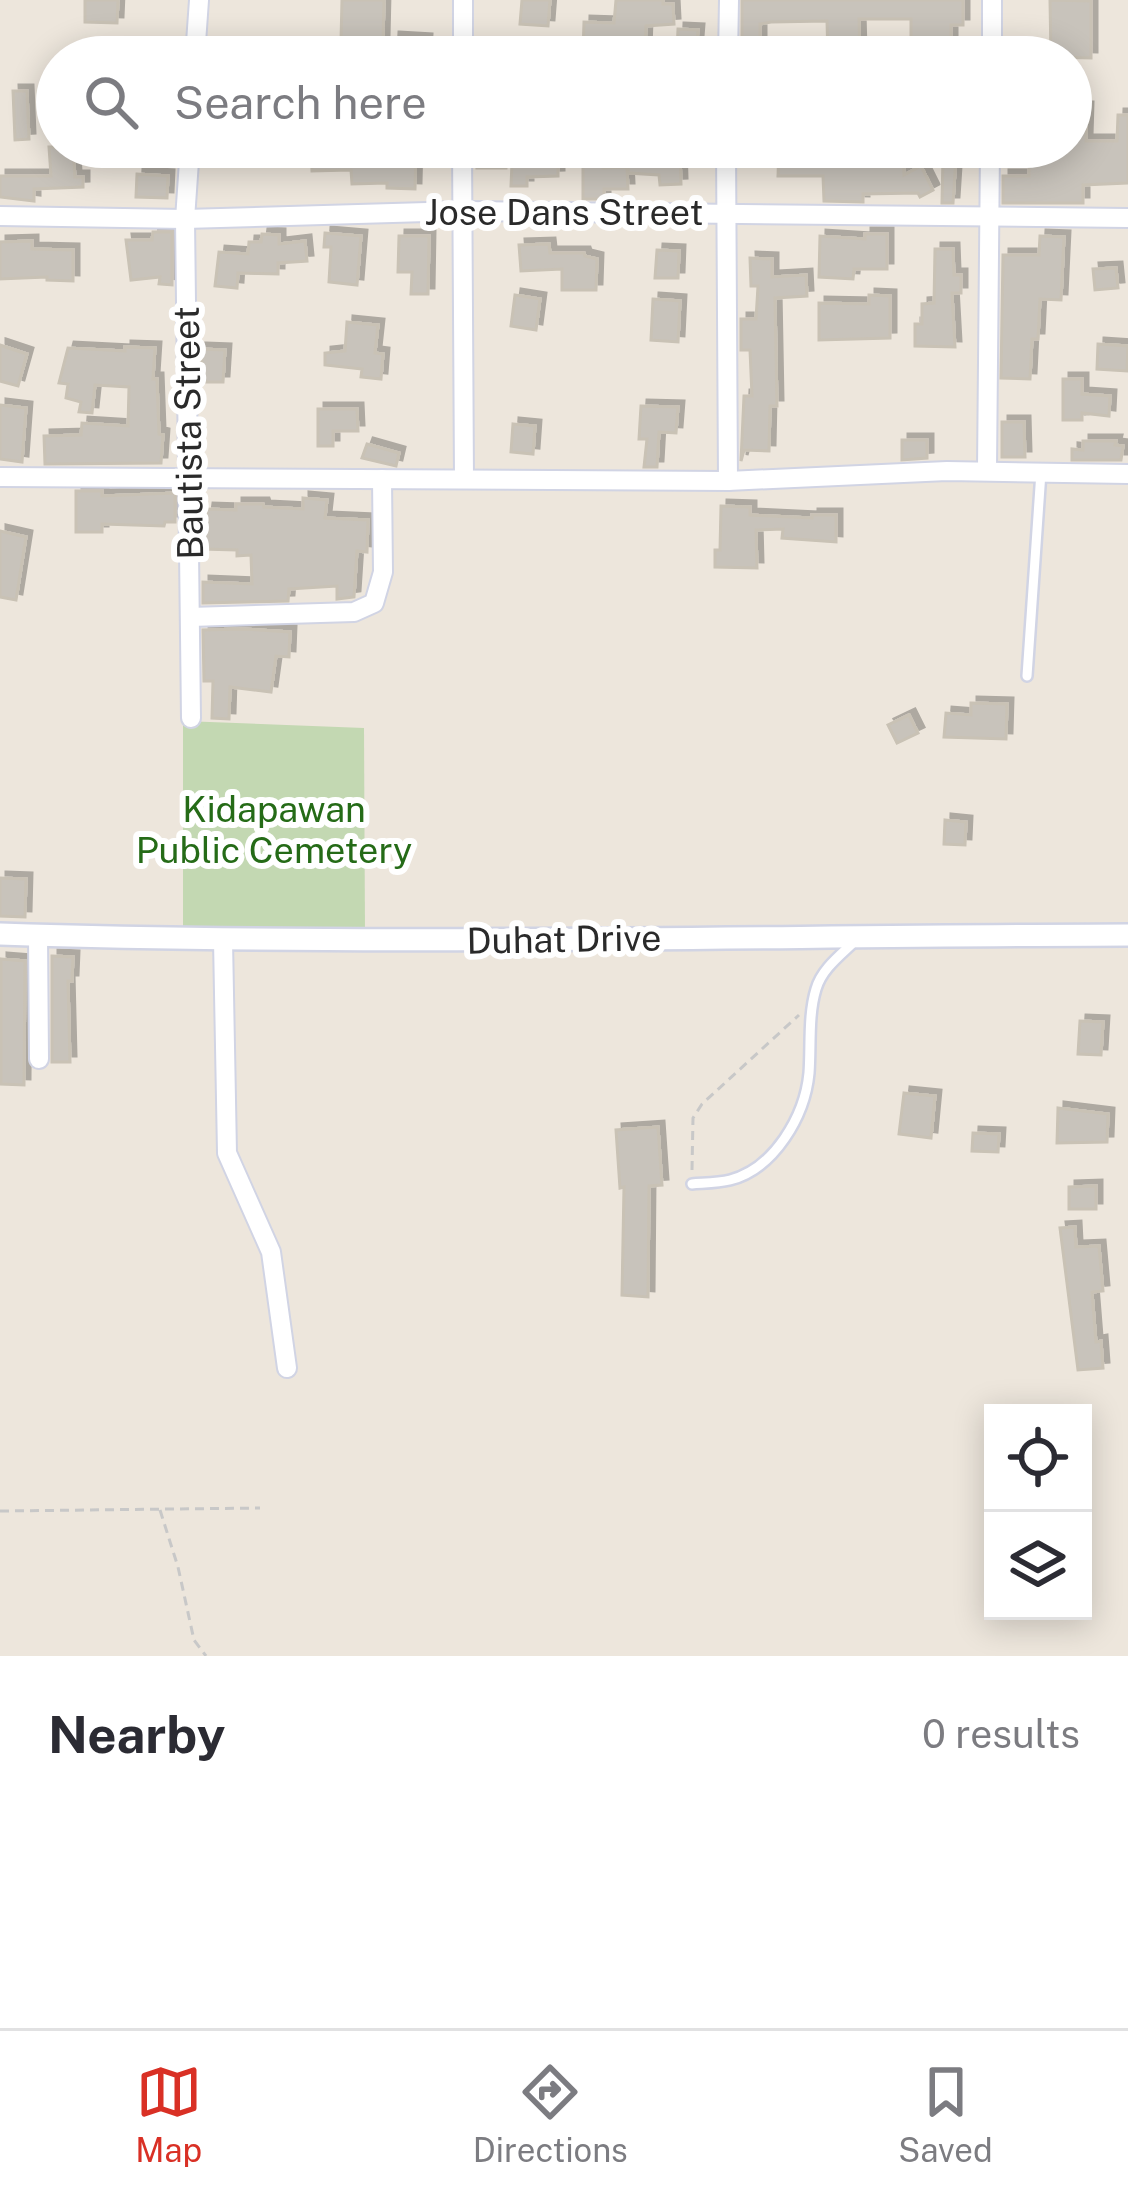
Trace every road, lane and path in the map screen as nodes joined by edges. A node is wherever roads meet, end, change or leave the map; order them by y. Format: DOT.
graph roads {
  1 [pos="199,0"];
  2 [pos="463,0"];
  3 [pos="729,0"];
  4 [pos="992,0"];
  5 [pos="196,36"];
  6 [pos="463,36"];
  7 [pos="728,36"];
  8 [pos="992,36"];
  9 [pos="189,168"];
  10 [pos="463,168"];
  11 [pos="726,168"];
  12 [pos="990,168"];
  13 [pos="462,211"];
  14 [pos="725,213"];
  15 [pos="989,215"];
  16 [pos="0,216"];
  17 [pos="185,218"];
  18 [pos="1128,218"];
  19 [pos="987,470"];
  20 [pos="1041,472"];
  21 [pos="1128,474"];
  22 [pos="0,477"];
  23 [pos="189,477"];
  24 [pos="382,478"];
  25 [pos="464,479"];
  26 [pos="728,481"];
  27 [pos="190,617"];
  28 [pos="1028,676"];
  29 [pos="191,718"];
  30 [pos="0,934"];
  31 [pos="38,935"];
  32 [pos="861,935"];
  33 [pos="1128,935"];
  34 [pos="223,940"];
  35 [pos="813,1001"];
  36 [pos="39,1059"];
  37 [pos="692,1184"];
  38 [pos="286,1368"];
  39 [pos="159,1508"];
  40 [pos="260,1508"];
  41 [pos="0,1511"];
  42 [pos="206,1656"];
  1 -- 5 [label="street"];
  2 -- 6 [label="street"];
  3 -- 7 [label="street"];
  4 -- 8 [label="street"];
  9 -- 17 [label="street, Bautista Street"];
  10 -- 13 [label="street"];
  11 -- 14 [label="street"];
  12 -- 15 [label="street"];
  13 -- 14 [label="street, Jose Dans Street"];
  13 -- 17 [label="street, Jose Dans Street"];
  13 -- 25 [label="street"];
  14 -- 15 [label="street, Jose Dans Street"];
  14 -- 26 [label="street"];
  15 -- 18 [label="street, Jose Dans Street"];
  15 -- 19 [label="street"];
  16 -- 17 [label="street, Jose Dans Street"];
  17 -- 23 [label="street, Bautista Street"];
  19 -- 20 [label="street"];
  19 -- 26 [label="street"];
  20 -- 21 [label="street"];
  20 -- 28 [label="lane"];
  22 -- 23 [label="street"];
  23 -- 24 [label="street"];
  23 -- 27 [label="street, Bautista Street"];
  24 -- 25 [label="street"];
  24 -- 27 [label="street"];
  25 -- 26 [label="street"];
  27 -- 29 [label="street, Bautista Street"];
  30 -- 31 [label="street, Duhat Drive"];
  31 -- 34 [label="street, Duhat Drive"];
  31 -- 36 [label="street"];
  32 -- 33 [label="street, Duhat Drive"];
  32 -- 34 [label="street, Duhat Drive"];
  32 -- 35 [label="lane"];
  34 -- 38 [label="street"];
  35 -- 37 [label="path"];
  35 -- 37 [label="lane"];
  39 -- 40 [label="path"];
  39 -- 41 [label="path"];
  39 -- 42 [label="path"];
}
